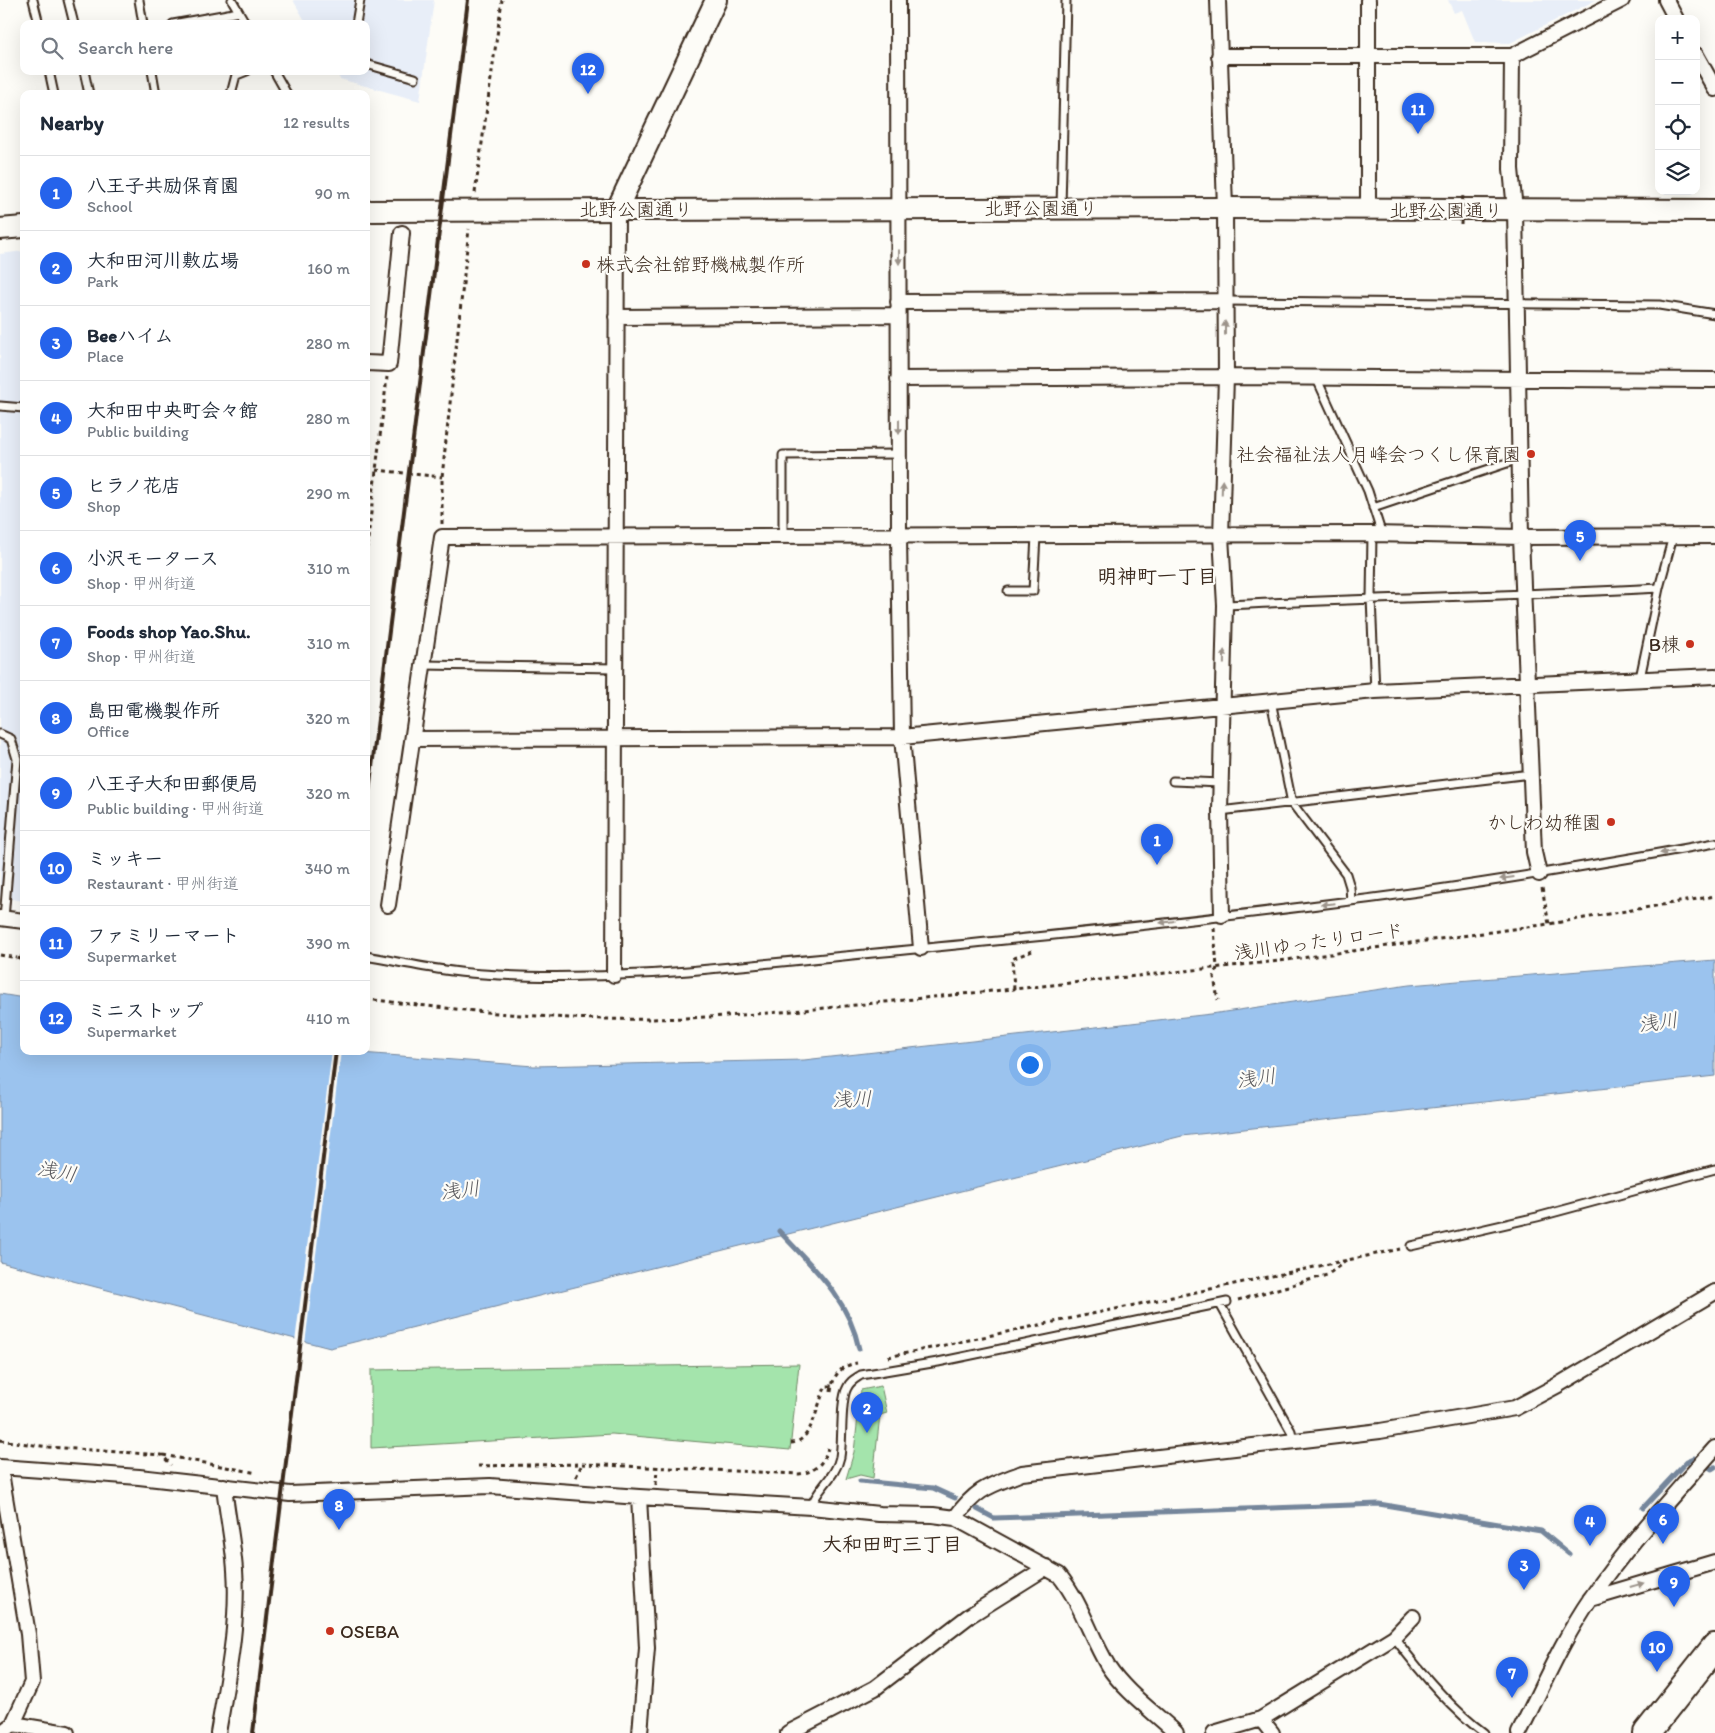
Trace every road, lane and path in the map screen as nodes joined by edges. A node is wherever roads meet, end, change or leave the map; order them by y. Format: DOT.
graph roads {
  1 [pos="33,0"];
  2 [pos="68,0"];
  3 [pos="139,0"];
  4 [pos="232,0"];
  5 [pos="360,0"];
  6 [pos="502,0"];
  7 [pos="716,0"];
  8 [pos="898,0"];
  9 [pos="1066,0"];
  10 [pos="1218,0"];
  11 [pos="1368,0"];
  12 [pos="1622,0"];
  13 [pos="1666,0"];
  14 [pos="239,12"];
  15 [pos="226,14"];
  16 [pos="1674,15"];
  17 [pos="38,20"];
  18 [pos="73,20"];
  19 [pos="142,20"];
  20 [pos="194,20"];
  21 [pos="227,20"];
  22 [pos="244,20"];
  23 [pos="357,20"];
  24 [pos="1219,56"];
  25 [pos="1512,56"];
  26 [pos="1368,57"];
  27 [pos="1699,60"];
  28 [pos="370,65"];
  29 [pos="50,75"];
  30 [pos="85,75"];
  31 [pos="153,75"];
  32 [pos="236,75"];
  33 [pos="276,75"];
  34 [pos="415,78"];
  35 [pos="1715,89"];
  36 [pos="53,90"];
  37 [pos="88,90"];
  38 [pos="155,90"];
  39 [pos="232,90"];
  40 [pos="285,90"];
  41 [pos="475,194"];
  42 [pos="1463,194"];
  43 [pos="1061,208"];
  44 [pos="1225,208"];
  45 [pos="617,209"];
  46 [pos="899,209"];
  47 [pos="1368,210"];
  48 [pos="1515,210"];
  49 [pos="1715,210"];
  50 [pos="370,211"];
  51 [pos="1461,224"];
  52 [pos="20,227"];
  53 [pos="469,228"];
  54 [pos="0,229"];
  55 [pos="402,233"];
  56 [pos="1225,301"];
  57 [pos="1516,302"];
  58 [pos="898,309"];
  59 [pos="1715,314"];
  60 [pos="616,317"];
  61 [pos="370,363"];
  62 [pos="389,364"];
  63 [pos="1226,376"];
  64 [pos="1316,377"];
  65 [pos="898,379"];
  66 [pos="1518,379"];
  67 [pos="1715,380"];
  68 [pos="0,406"];
  69 [pos="20,408"];
  70 [pos="899,454"];
  71 [pos="1519,460"];
  72 [pos="376,470"];
  73 [pos="442,477"];
  74 [pos="1373,508"];
  75 [pos="370,522"];
  76 [pos="1377,534"];
  77 [pos="615,535"];
  78 [pos="783,536"];
  79 [pos="899,536"];
  80 [pos="1036,536"];
  81 [pos="1220,536"];
  82 [pos="1673,536"];
  83 [pos="1715,536"];
  84 [pos="442,537"];
  85 [pos="1521,537"];
  86 [pos="1659,588"];
  87 [pos="1008,591"];
  88 [pos="1523,596"];
  89 [pos="1371,598"];
  90 [pos="1225,605"];
  91 [pos="423,664"];
  92 [pos="616,668"];
  93 [pos="1715,676"];
  94 [pos="1640,678"];
  95 [pos="1528,683"];
  96 [pos="1375,690"];
  97 [pos="1271,701"];
  98 [pos="1223,706"];
  99 [pos="0,734"];
  100 [pos="902,737"];
  101 [pos="614,738"];
  102 [pos="412,739"];
  103 [pos="1531,774"];
  104 [pos="1172,780"];
  105 [pos="1221,782"];
  106 [pos="1292,803"];
  107 [pos="1220,811"];
  108 [pos="1715,844"];
  109 [pos="1539,874"];
  110 [pos="1543,892"];
  111 [pos="1715,896"];
  112 [pos="1351,901"];
  113 [pos="388,905"];
  114 [pos="1222,915"];
  115 [pos="2,918"];
  116 [pos="20,920"];
  117 [pos="1549,924"];
  118 [pos="1216,939"];
  119 [pos="920,948"];
  120 [pos="1040,948"];
  121 [pos="0,955"];
  122 [pos="20,957"];
  123 [pos="370,957"];
  124 [pos="17,958"];
  125 [pos="20,959"];
  126 [pos="1217,968"];
  127 [pos="614,975"];
  128 [pos="1014,989"];
  129 [pos="370,999"];
  130 [pos="1218,1000"];
  131 [pos="1715,1169"];
  132 [pos="1410,1246"];
  133 [pos="1346,1260"];
  134 [pos="1715,1292"];
  135 [pos="1227,1302"];
  136 [pos="1220,1304"];
  137 [pos="900,1354"];
  138 [pos="831,1394"];
  139 [pos="828,1439"];
  140 [pos="0,1440"];
  141 [pos="1293,1440"];
  142 [pos="791,1443"];
  143 [pos="1715,1448"];
  144 [pos="162,1455"];
  145 [pos="478,1466"];
  146 [pos="0,1467"];
  147 [pos="261,1474"];
  148 [pos="195,1483"];
  149 [pos="224,1486"];
  150 [pos="639,1497"];
  151 [pos="811,1507"];
  152 [pos="954,1518"];
  153 [pos="1715,1562"];
  154 [pos="1047,1567"];
  155 [pos="1590,1599"];
  156 [pos="1413,1617"];
  157 [pos="1394,1637"];
  158 [pos="1715,1647"];
  159 [pos="1261,1719"];
  160 [pos="12,1724"];
  161 [pos="1,1733"];
  162 [pos="67,1733"];
  163 [pos="218,1733"];
  164 [pos="640,1733"];
  165 [pos="788,1733"];
  166 [pos="1176,1733"];
  167 [pos="1214,1733"];
  168 [pos="1272,1733"];
  169 [pos="1484,1733"];
  170 [pos="1519,1733"];
  171 [pos="1647,1733"];
  1 -- 17 [label="lane"];
  2 -- 18 [label="lane"];
  3 -- 19 [label="lane"];
  4 -- 14 [label="lane"];
  5 -- 23 [label="lane"];
  6 -- 41 [label="path"];
  7 -- 45 [label="street"];
  8 -- 46 [label="street"];
  9 -- 43 [label="lane"];
  10 -- 24 [label="street"];
  11 -- 26 [label="street"];
  12 -- 25 [label="street"];
  13 -- 16 [label="street"];
  14 -- 15 [label="lane"];
  14 -- 22 [label="lane"];
  15 -- 20 [label="lane"];
  15 -- 21 [label="lane"];
  24 -- 26 [label="street"];
  24 -- 44 [label="street"];
  25 -- 26 [label="street"];
  25 -- 48 [label="street"];
  26 -- 47 [label="street"];
  27 -- 35 [label="street"];
  28 -- 34 [label="lane"];
  29 -- 36 [label="lane"];
  30 -- 37 [label="lane"];
  31 -- 38 [label="lane"];
  32 -- 39 [label="lane"];
  33 -- 40 [label="lane"];
  42 -- 51 [label="path, bridge"];
  43 -- 44 [label="street, 北野公園通り"];
  43 -- 46 [label="street, 北野公園通り"];
  44 -- 47 [label="street, 北野公園通り"];
  44 -- 56 [label="street"];
  45 -- 46 [label="street, 北野公園通り"];
  45 -- 50 [label="street, 北野公園通り"];
  45 -- 60 [label="street"];
  46 -- 58 [label="street, one-way"];
  47 -- 48 [label="street, 北野公園通り"];
  48 -- 49 [label="street, 北野公園通り"];
  48 -- 57 [label="street"];
  52 -- 54 [label="street"];
  53 -- 73 [label="path"];
  55 -- 62 [label="street"];
  56 -- 57 [label="lane"];
  56 -- 58 [label="street"];
  63 -- 56 [label="street, one-way"];
  57 -- 59 [label="lane"];
  57 -- 66 [label="street"];
  58 -- 60 [label="street"];
  58 -- 65 [label="street"];
  60 -- 77 [label="street"];
  61 -- 62 [label="street"];
  62 -- 72 [label="path"];
  63 -- 64 [label="street"];
  63 -- 65 [label="street"];
  81 -- 63 [label="street, one-way"];
  64 -- 66 [label="street"];
  64 -- 74 [label="lane"];
  65 -- 70 [label="street, one-way"];
  66 -- 67 [label="street"];
  66 -- 71 [label="street"];
  68 -- 69 [label="lane"];
  70 -- 78 [label="lane"];
  70 -- 79 [label="street"];
  71 -- 74 [label="lane"];
  71 -- 85 [label="street"];
  72 -- 73 [label="path"];
  72 -- 75 [label="path"];
  73 -- 84 [label="path"];
  74 -- 76 [label="lane"];
  76 -- 81 [label="street"];
  76 -- 85 [label="street"];
  76 -- 89 [label="lane"];
  77 -- 78 [label="street"];
  77 -- 84 [label="street"];
  77 -- 92 [label="street"];
  78 -- 79 [label="street"];
  79 -- 80 [label="street"];
  79 -- 100 [label="street"];
  80 -- 81 [label="street"];
  80 -- 87 [label="lane"];
  81 -- 90 [label="street"];
  82 -- 83 [label="street"];
  82 -- 85 [label="street"];
  82 -- 86 [label="lane"];
  84 -- 91 [label="street"];
  85 -- 88 [label="street"];
  86 -- 88 [label="lane"];
  86 -- 94 [label="lane"];
  88 -- 89 [label="lane"];
  88 -- 95 [label="street"];
  89 -- 90 [label="lane"];
  89 -- 96 [label="lane"];
  98 -- 90 [label="street, one-way"];
  91 -- 92 [label="lane"];
  91 -- 102 [label="street"];
  92 -- 101 [label="street"];
  93 -- 94 [label="street"];
  94 -- 95 [label="street"];
  95 -- 96 [label="street"];
  95 -- 103 [label="street"];
  96 -- 97 [label="street"];
  97 -- 98 [label="street"];
  97 -- 106 [label="lane"];
  98 -- 100 [label="street"];
  98 -- 105 [label="street"];
  99 -- 115 [label="lane"];
  100 -- 101 [label="street"];
  100 -- 119 [label="street"];
  101 -- 102 [label="street"];
  101 -- 127 [label="street"];
  102 -- 113 [label="street"];
  103 -- 106 [label="lane"];
  103 -- 109 [label="street"];
  104 -- 105 [label="lane"];
  105 -- 107 [label="street"];
  106 -- 107 [label="lane"];
  106 -- 112 [label="lane"];
  107 -- 114 [label="street"];
  108 -- 109 [label="lane, one-way"];
  109 -- 112 [label="lane, one-way"];
  110 -- 117 [label="path"];
  111 -- 117 [label="path, 浅川ゆったりロード"];
  112 -- 114 [label="lane, one-way"];
  114 -- 119 [label="lane, one-way"];
  115 -- 116 [label="street"];
  117 -- 126 [label="path, 浅川ゆったりロード"];
  118 -- 126 [label="path"];
  119 -- 127 [label="lane"];
  120 -- 128 [label="path"];
  121 -- 124 [label="path"];
  122 -- 124 [label="path"];
  123 -- 127 [label="lane"];
  124 -- 125 [label="path"];
  126 -- 128 [label="path, 浅川ゆったりロード"];
  126 -- 130 [label="path"];
  128 -- 129 [label="path, 浅川ゆったりロード"];
  131 -- 132 [label="lane"];
  132 -- 133 [label="path"];
  133 -- 135 [label="path"];
  133 -- 137 [label="path"];
  134 -- 141 [label="street"];
  135 -- 136 [label="lane"];
  136 -- 141 [label="lane"];
  136 -- 151 [label="lane"];
  138 -- 142 [label="path"];
  139 -- 145 [label="path"];
  140 -- 144 [label="path"];
  141 -- 152 [label="street"];
  143 -- 155 [label="street"];
  144 -- 147 [label="path"];
  144 -- 148 [label="path"];
  146 -- 148 [label="street"];
  146 -- 160 [label="street"];
  148 -- 149 [label="street"];
  149 -- 150 [label="street"];
  149 -- 163 [label="street"];
  150 -- 151 [label="street"];
  150 -- 164 [label="street"];
  151 -- 152 [label="street"];
  152 -- 154 [label="street"];
  155 -- 153 [label="street, one-way"];
  154 -- 165 [label="street"];
  154 -- 166 [label="street"];
  155 -- 170 [label="street"];
  156 -- 157 [label="street"];
  157 -- 159 [label="street"];
  157 -- 169 [label="lane"];
  158 -- 171 [label="highway"];
  159 -- 167 [label="street"];
  159 -- 168 [label="street"];
  160 -- 161 [label="street"];
  160 -- 162 [label="street"];
}
